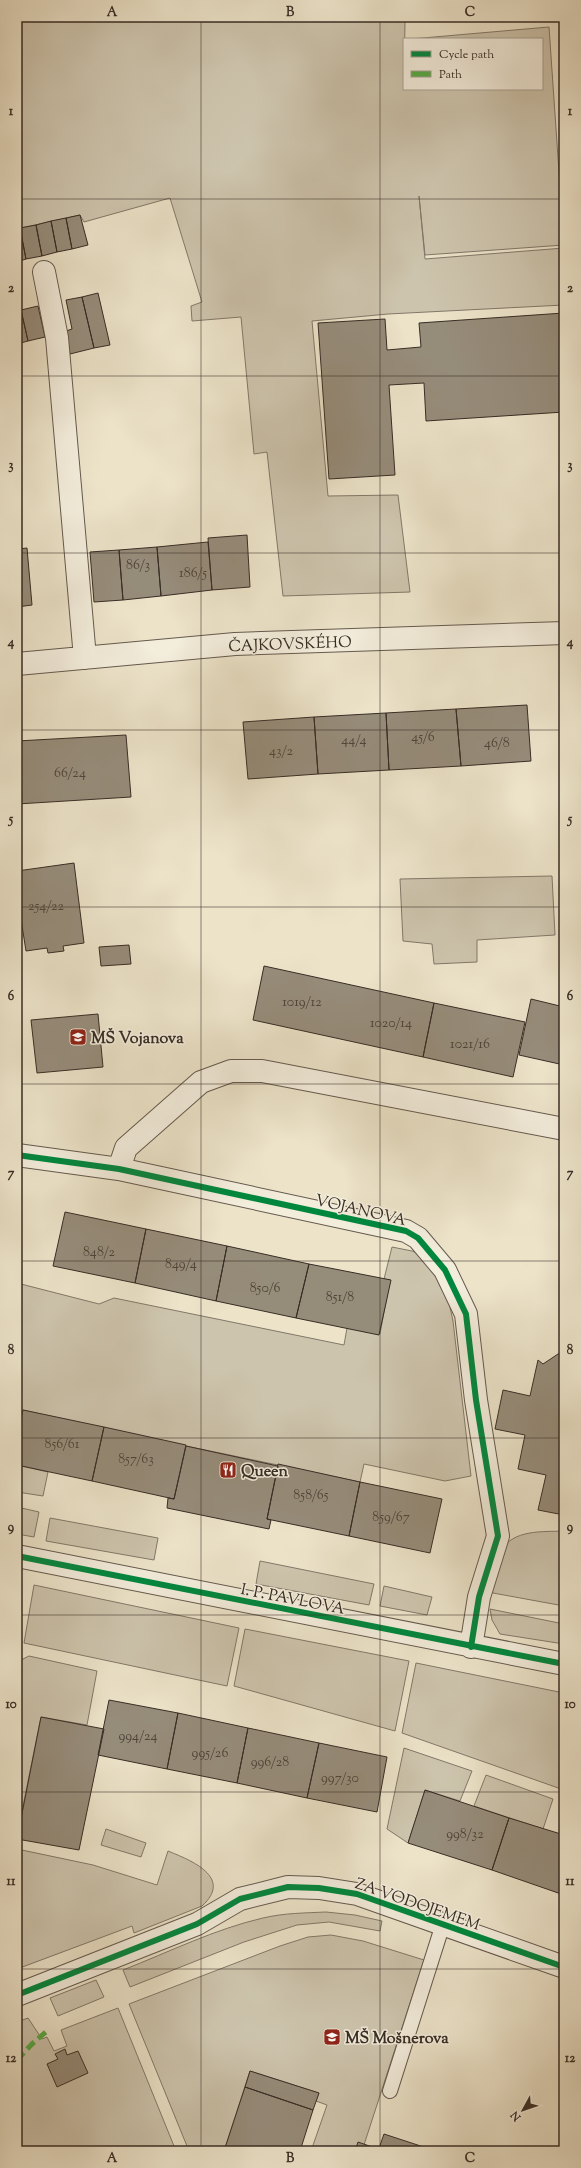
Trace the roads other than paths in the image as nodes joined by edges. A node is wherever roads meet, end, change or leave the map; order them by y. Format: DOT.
graph roads {
  1 [pos="44,272"];
  2 [pos="564,633"];
  3 [pos="85,658"];
  4 [pos="17,664"];
  5 [pos="564,1129"];
  6 [pos="17,1155"];
  7 [pos="119,1169"];
  8 [pos="17,1556"];
  9 [pos="471,1647"];
  10 [pos="564,1664"];
  11 [pos="443,1924"];
  12 [pos="564,1967"];
  13 [pos="17,1995"];
  14 [pos="390,2091"];
  1 -- 3 [label="street"];
  2 -- 3 [label="street, ČAJKOVSKÉHO"];
  3 -- 4 [label="street, ČAJKOVSKÉHO"];
  5 -- 7 [label="street"];
  6 -- 7 [label="street, VOJANOVA"];
  7 -- 9 [label="street, VOJANOVA"];
  8 -- 9 [label="street, I. P. PAVLOVA"];
  9 -- 10 [label="street, I. P. PAVLOVA"];
  11 -- 12 [label="street, ZA VODOJEMEM"];
  11 -- 13 [label="street, ZA VODOJEMEM"];
  11 -- 14 [label="lane"];
}
